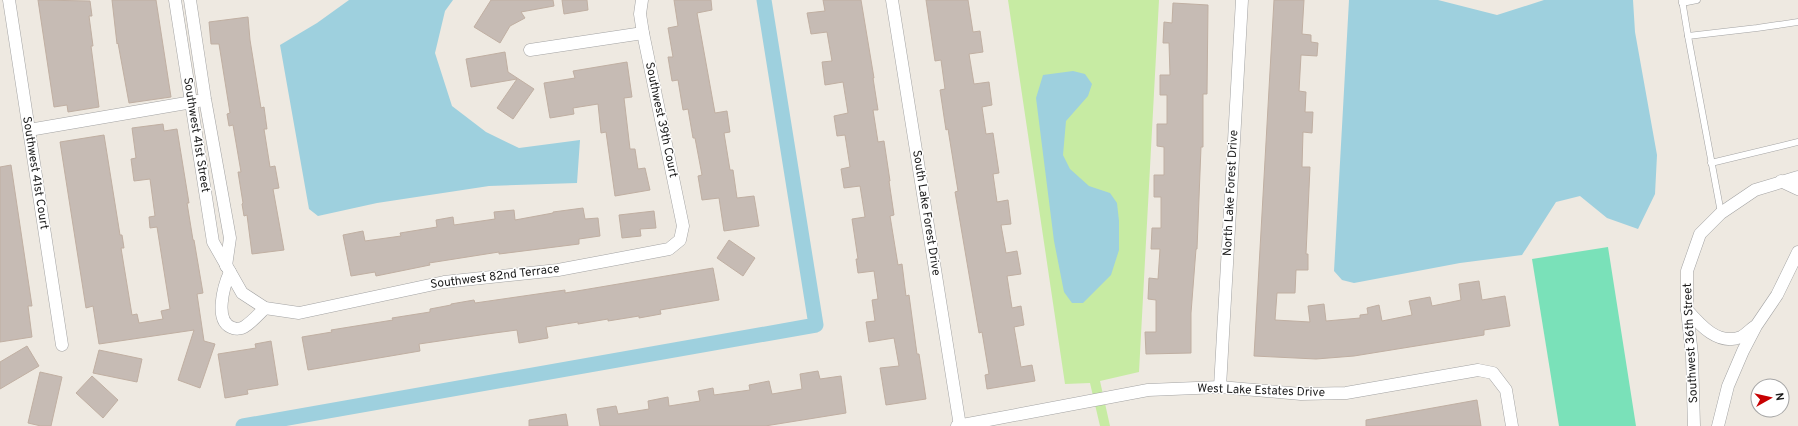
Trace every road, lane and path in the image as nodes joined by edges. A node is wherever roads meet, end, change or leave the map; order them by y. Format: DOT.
graph roads {
  1 [pos="9,0"];
  2 [pos="175,0"];
  3 [pos="190,0"];
  4 [pos="642,0"];
  5 [pos="892,0"];
  6 [pos="1242,0"];
  7 [pos="1697,0"];
  8 [pos="1682,1"];
  9 [pos="1798,22"];
  10 [pos="643,33"];
  11 [pos="1688,36"];
  12 [pos="530,50"];
  13 [pos="205,99"];
  14 [pos="190,102"];
  15 [pos="28,130"];
  16 [pos="1798,142"];
  17 [pos="1711,163"];
  18 [pos="1798,177"];
  19 [pos="1781,181"];
  20 [pos="1798,188"];
  21 [pos="1721,213"];
  22 [pos="680,240"];
  23 [pos="1798,252"];
  24 [pos="228,269"];
  25 [pos="242,293"];
  26 [pos="265,308"];
  27 [pos="1687,310"];
  28 [pos="1756,326"];
  29 [pos="62,345"];
  30 [pos="1220,387"];
  31 [pos="958,426"];
  32 [pos="1512,426"];
  33 [pos="1694,426"];
  34 [pos="1718,426"];
  1 -- 15 [label="street, Southwest 41st Court"];
  2 -- 14 [label="street, Southwest 41st Street"];
  3 -- 13 [label="street, Southwest 41st Street"];
  4 -- 10 [label="street, Southwest 39th Court"];
  5 -- 31 [label="street, South Lake Forest Drive"];
  6 -- 30 [label="street, North Lake Forest Drive"];
  7 -- 8 [label="lane"];
  8 -- 11 [label="lane"];
  9 -- 11 [label="lane"];
  10 -- 12 [label="street"];
  10 -- 22 [label="street, Southwest 39th Court"];
  11 -- 17 [label="lane"];
  13 -- 14 [label="street"];
  13 -- 24 [label="street, Southwest 41st Street"];
  14 -- 15 [label="street"];
  14 -- 24 [label="street, Southwest 41st Street"];
  15 -- 29 [label="street, Southwest 41st Court"];
  16 -- 17 [label="lane"];
  17 -- 21 [label="lane"];
  18 -- 19 [label="street, Southwest 36th Street"];
  19 -- 20 [label="street"];
  19 -- 21 [label="street, Southwest 36th Street"];
  21 -- 27 [label="street, Southwest 36th Street"];
  22 -- 26 [label="street, Southwest 82nd Terrace"];
  23 -- 28 [label="street"];
  24 -- 25 [label="street, Southwest 41st Street"];
  24 -- 26 [label="street"];
  25 -- 26 [label="street, Southwest 82nd Terrace"];
  27 -- 28 [label="street"];
  27 -- 33 [label="street, Southwest 36th Street"];
  28 -- 34 [label="street"];
  30 -- 31 [label="street, West Lake Estates Drive"];
  30 -- 32 [label="street, West Lake Estates Drive"];
}
